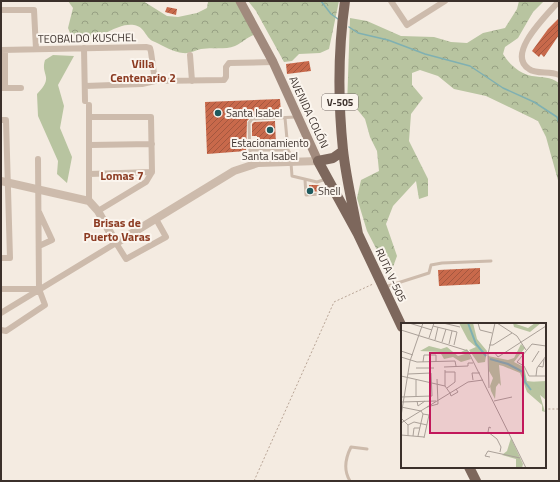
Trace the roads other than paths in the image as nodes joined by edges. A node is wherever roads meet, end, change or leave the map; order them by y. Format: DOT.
graph roads {
  1 [pos="240,1"];
  2 [pos="345,1"];
  3 [pos="391,1"];
  4 [pos="445,1"];
  5 [pos="559,3"];
  6 [pos="1,10"];
  7 [pos="84,48"];
  8 [pos="36,49"];
  9 [pos="3,50"];
  10 [pos="190,55"];
  11 [pos="273,62"];
  12 [pos="559,74"];
  13 [pos="154,81"];
  14 [pos="192,81"];
  15 [pos="85,86"];
  16 [pos="3,88"];
  17 [pos="21,88"];
  18 [pos="90,117"];
  19 [pos="298,117"];
  20 [pos="284,118"];
  21 [pos="1,120"];
  22 [pos="152,144"];
  23 [pos="90,145"];
  24 [pos="250,150"];
  25 [pos="288,150"];
  26 [pos="343,151"];
  27 [pos="38,159"];
  28 [pos="318,161"];
  29 [pos="292,162"];
  30 [pos="258,164"];
  31 [pos="152,172"];
  32 [pos="90,174"];
  33 [pos="328,178"];
  34 [pos="305,180"];
  35 [pos="4,182"];
  36 [pos="38,189"];
  37 [pos="336,193"];
  38 [pos="90,201"];
  39 [pos="38,210"];
  40 [pos="98,211"];
  41 [pos="156,219"];
  42 [pos="1,227"];
  43 [pos="9,227"];
  44 [pos="358,234"];
  45 [pos="116,243"];
  46 [pos="39,246"];
  47 [pos="1,258"];
  48 [pos="491,262"];
  49 [pos="382,284"];
  50 [pos="1,289"];
  51 [pos="39,289"];
  52 [pos="1,313"];
  53 [pos="401,325"];
  54 [pos="1,330"];
  55 [pos="368,449"];
  56 [pos="470,468"];
  57 [pos="350,481"];
  58 [pos="476,481"];
  1 -- 11 [label="main road, AVENIDA COLÓN"];
  2 -- 26 [label="main road, V-505"];
  3 -- 4 [label="street"];
  5 -- 12 [label="street"];
  6 -- 8 [label="street"];
  7 -- 8 [label="street, TEOBALDO KUSCHEL"];
  7 -- 13 [label="street, TEOBALDO KUSCHEL"];
  7 -- 15 [label="street"];
  8 -- 9 [label="street, TEOBALDO KUSCHEL"];
  9 -- 16 [label="street"];
  10 -- 14 [label="street"];
  11 -- 14 [label="street"];
  11 -- 19 [label="main road, AVENIDA COLÓN"];
  13 -- 14 [label="street"];
  13 -- 15 [label="street"];
  15 -- 18 [label="street"];
  16 -- 17 [label="street"];
  18 -- 22 [label="street"];
  18 -- 23 [label="street"];
  19 -- 20 [label="lane"];
  19 -- 28 [label="main road, AVENIDA COLÓN"];
  20 -- 24 [label="lane"];
  20 -- 25 [label="lane"];
  21 -- 35 [label="street"];
  22 -- 23 [label="street"];
  22 -- 31 [label="street"];
  23 -- 32 [label="street"];
  24 -- 25 [label="lane"];
  24 -- 30 [label="lane"];
  25 -- 29 [label="lane"];
  26 -- 28 [label="main road"];
  26 -- 44 [label="main road"];
  27 -- 36 [label="street"];
  28 -- 29 [label="street"];
  28 -- 33 [label="main road, AVENIDA COLÓN"];
  29 -- 30 [label="street"];
  29 -- 34 [label="lane"];
  30 -- 41 [label="street"];
  31 -- 32 [label="street"];
  31 -- 40 [label="street"];
  32 -- 38 [label="street"];
  33 -- 34 [label="lane"];
  33 -- 37 [label="main road, AVENIDA COLÓN"];
  34 -- 37 [label="lane"];
  35 -- 36 [label="street"];
  35 -- 43 [label="street"];
  36 -- 38 [label="street"];
  36 -- 39 [label="street"];
  37 -- 44 [label="main road, AVENIDA COLÓN"];
  38 -- 40 [label="street"];
  39 -- 46 [label="street"];
  39 -- 46 [label="street"];
  40 -- 45 [label="street"];
  41 -- 45 [label="street"];
  41 -- 45 [label="street"];
  42 -- 43 [label="street"];
  43 -- 47 [label="street"];
  44 -- 49 [label="main road, RUTA V-505"];
  45 -- 51 [label="street"];
  46 -- 51 [label="street"];
  48 -- 49 [label="lane"];
  49 -- 53 [label="main road, RUTA V-505"];
  50 -- 51 [label="street"];
  51 -- 52 [label="street"];
  51 -- 54 [label="street"];
  55 -- 57 [label="lane"];
  56 -- 58 [label="main road"];
}
